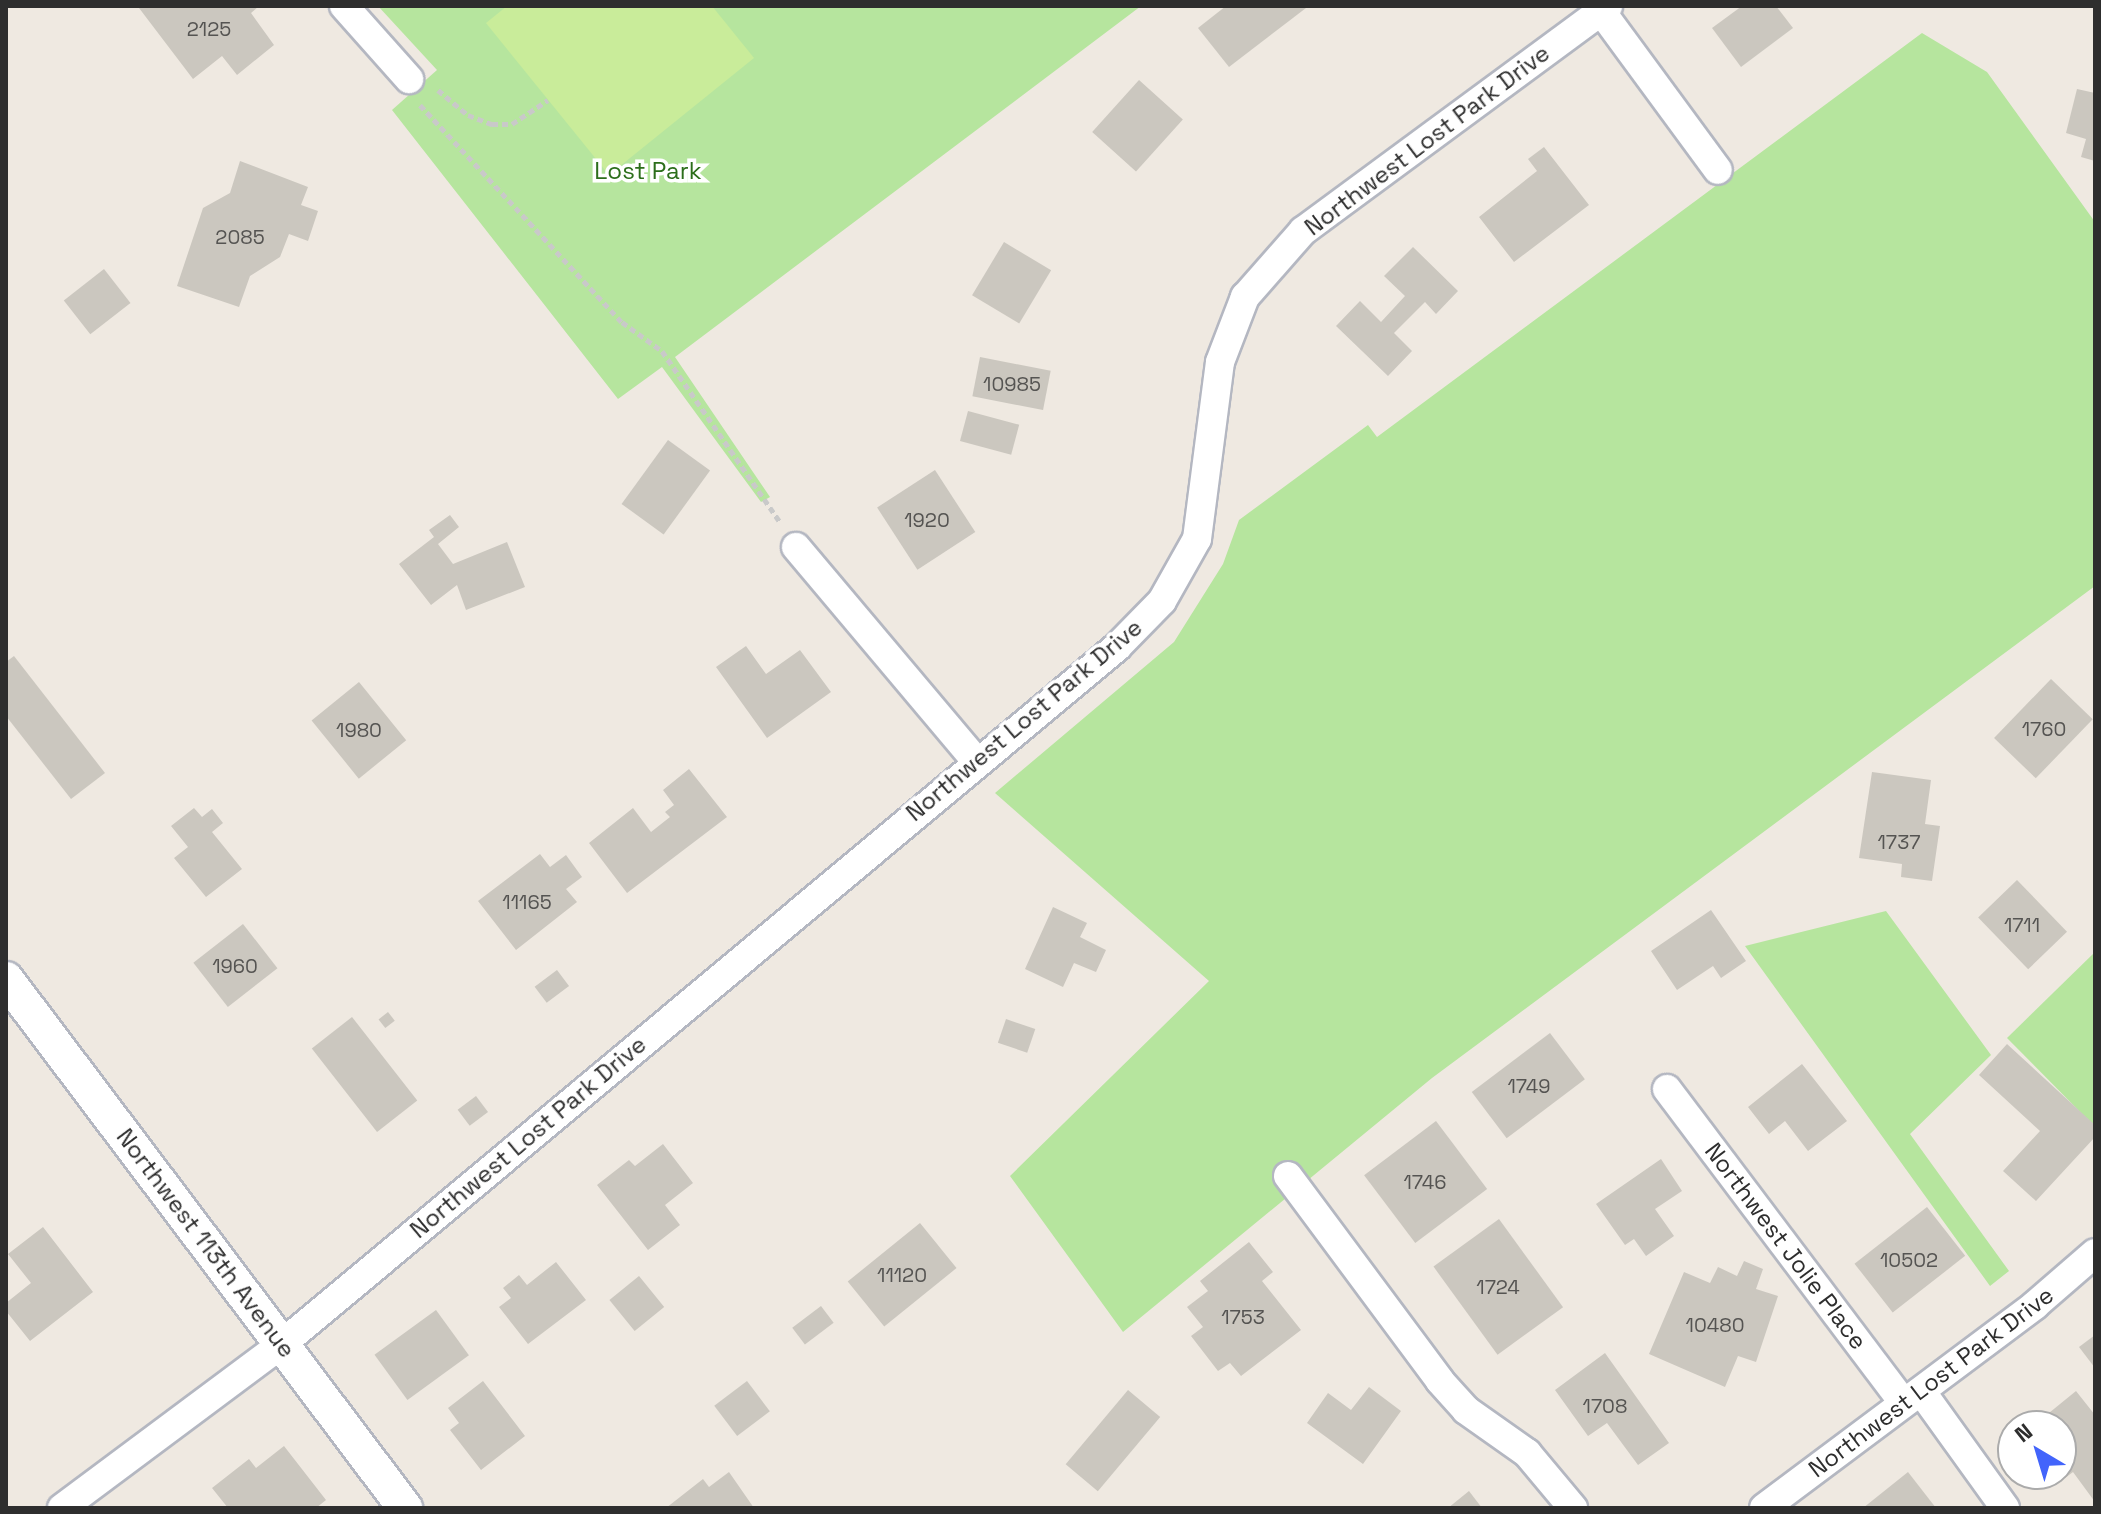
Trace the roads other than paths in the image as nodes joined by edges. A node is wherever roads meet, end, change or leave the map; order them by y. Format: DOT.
graph roads {
  1 [pos="344,6"];
  2 [pos="1605,9"];
  3 [pos="409,79"];
  4 [pos="1718,170"];
  5 [pos="796,547"];
  6 [pos="976,761"];
  7 [pos="6,979"];
  8 [pos="1667,1089"];
  9 [pos="1288,1176"];
  10 [pos="2095,1253"];
  11 [pos="282,1344"];
  12 [pos="1912,1397"];
  13 [pos="62,1508"];
  14 [pos="405,1508"];
  15 [pos="1573,1508"];
  16 [pos="1764,1508"];
  17 [pos="2005,1508"];
  1 -- 3 [label="street"];
  2 -- 4 [label="street"];
  2 -- 6 [label="street, Northwest Lost Park Drive"];
  5 -- 6 [label="street"];
  6 -- 11 [label="street, Northwest Lost Park Drive"];
  7 -- 11 [label="street, Northwest 113th Avenue"];
  8 -- 12 [label="street, Northwest Jolie Place"];
  9 -- 15 [label="street"];
  10 -- 12 [label="street, Northwest Lost Park Drive"];
  11 -- 13 [label="street, Northwest Lost Park Drive"];
  11 -- 14 [label="street, Northwest 113th Avenue"];
  12 -- 16 [label="street, Northwest Lost Park Drive"];
  12 -- 17 [label="street, Northwest Jolie Place"];
}
